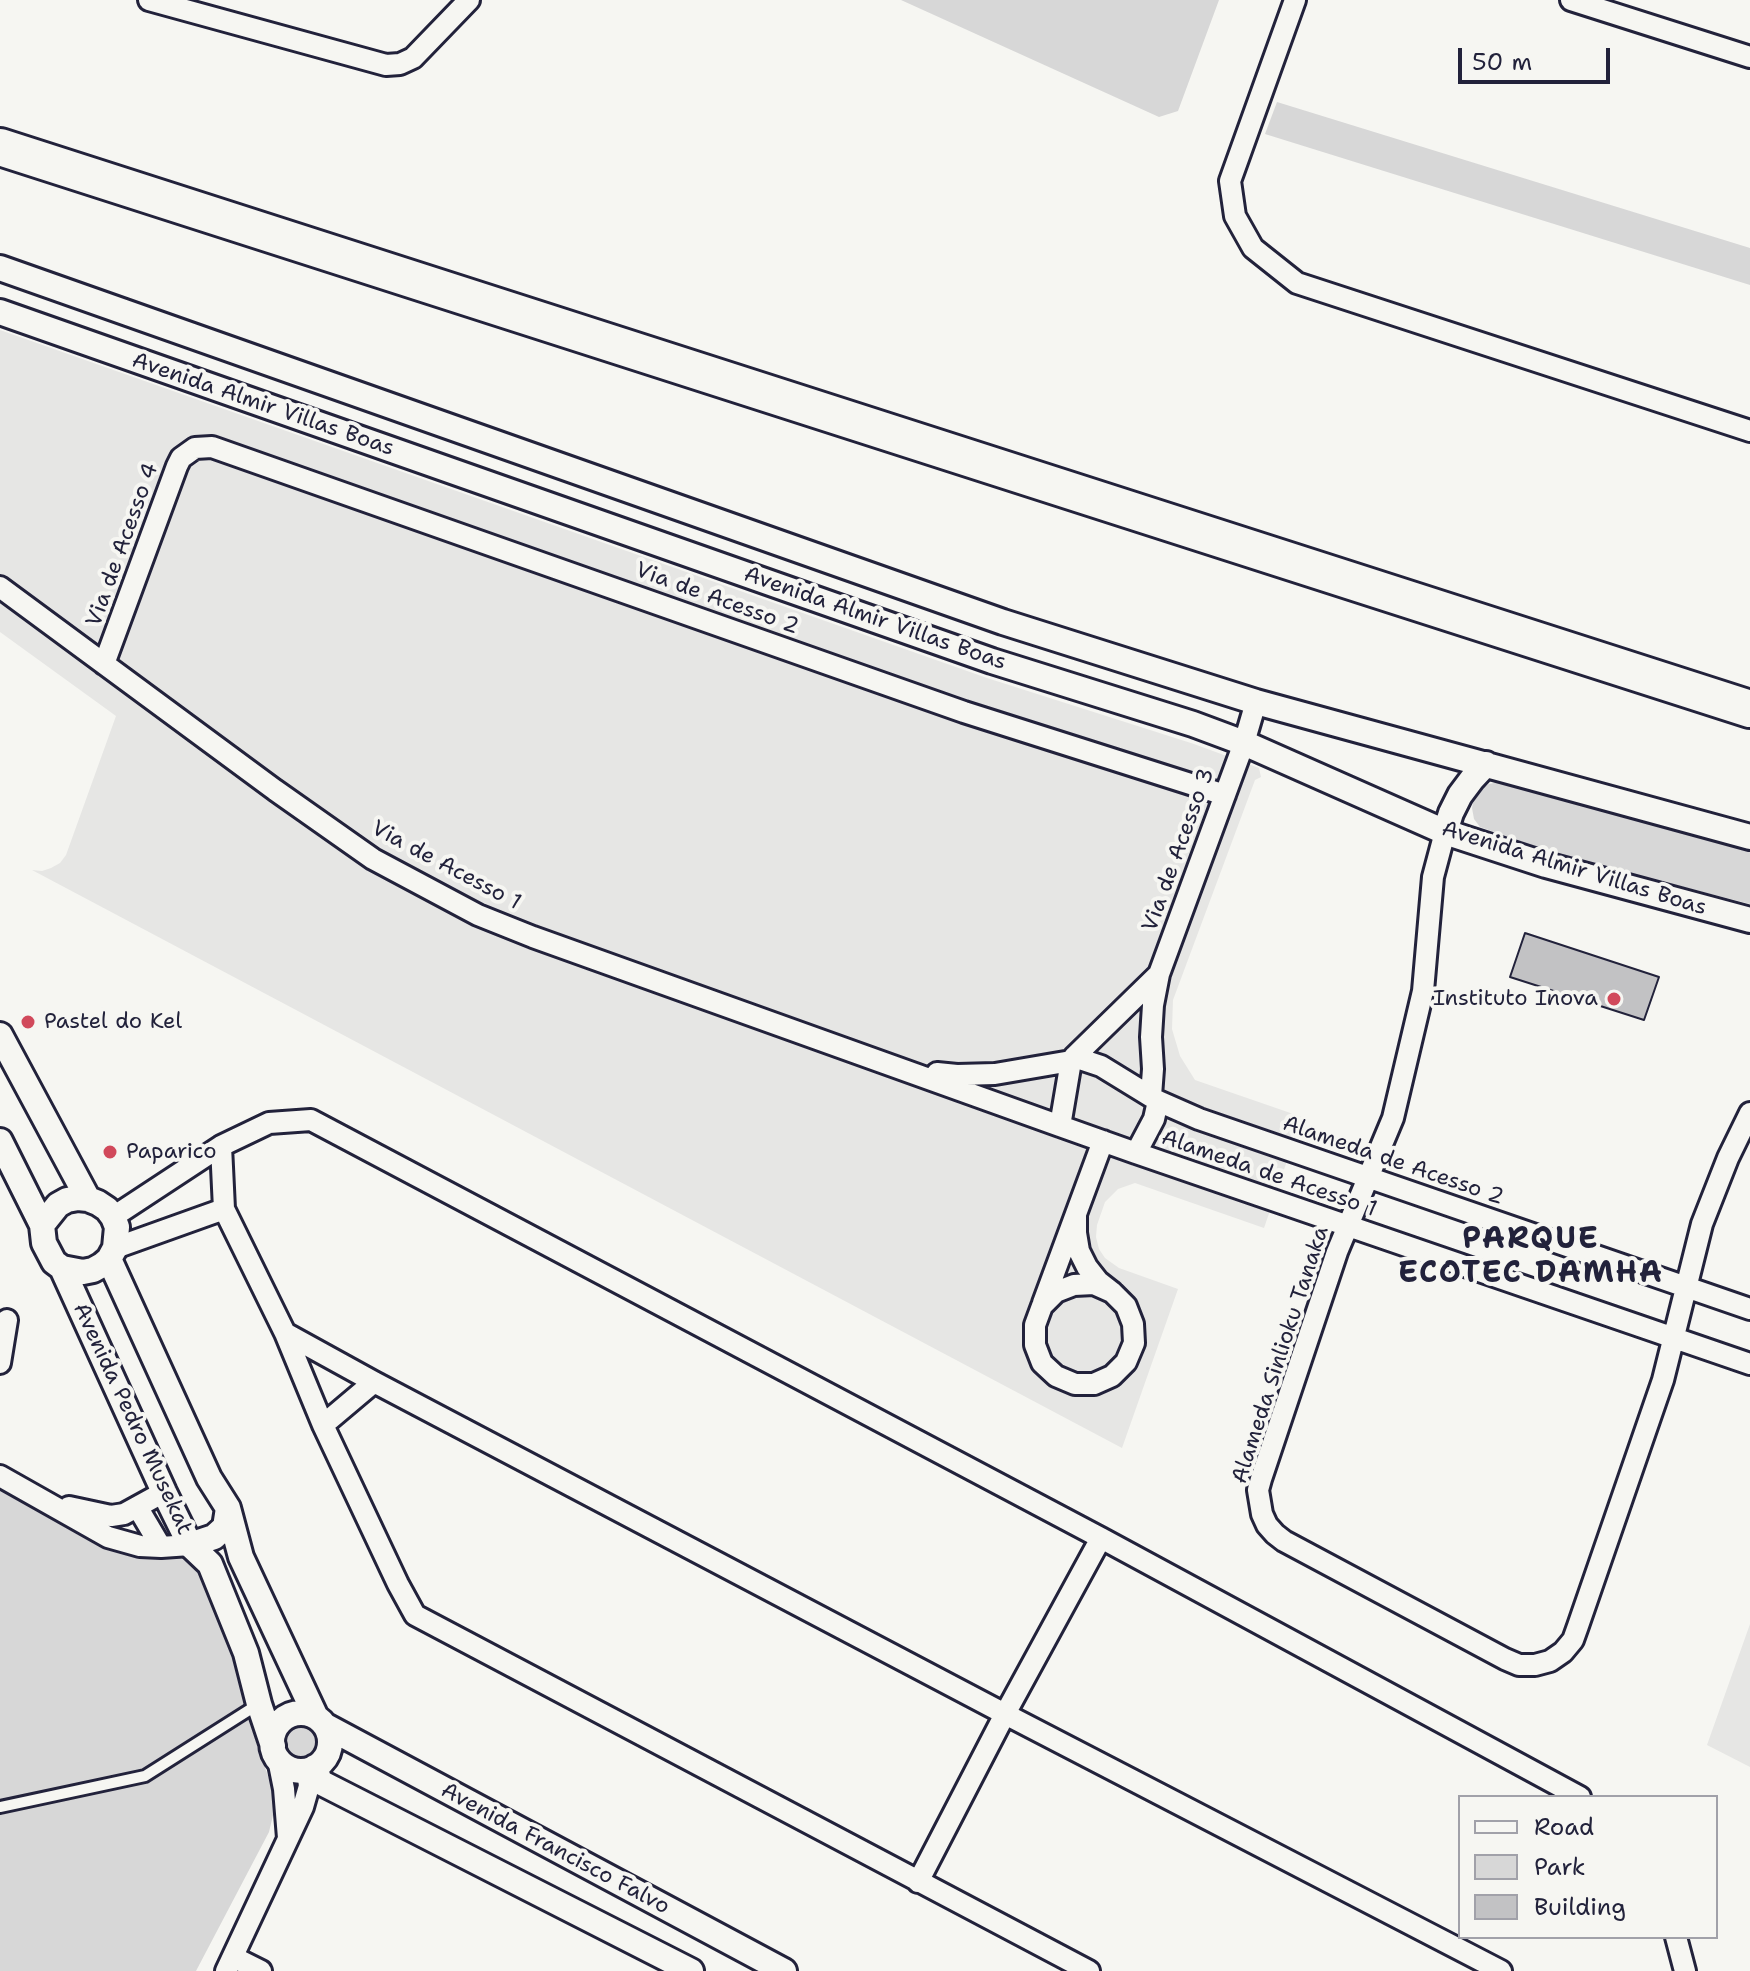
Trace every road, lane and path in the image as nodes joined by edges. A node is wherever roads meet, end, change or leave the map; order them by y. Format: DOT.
graph roads {
  1 [pos="149,0"];
  2 [pos="469,0"];
  3 [pos="1295,0"];
  4 [pos="1571,0"];
  5 [pos="1750,57"];
  6 [pos="0,126"];
  7 [pos="0,147"];
  8 [pos="0,268"];
  9 [pos="0,312"];
  10 [pos="1750,431"];
  11 [pos="195,448"];
  12 [pos="0,587"];
  13 [pos="104,664"];
  14 [pos="1750,687"];
  15 [pos="1256,702"];
  16 [pos="1750,709"];
  17 [pos="1244,743"];
  18 [pos="1486,764"];
  19 [pos="1225,795"];
  20 [pos="1445,832"];
  21 [pos="1750,837"];
  22 [pos="1750,920"];
  23 [pos="1159,974"];
  24 [pos="0,1035"];
  25 [pos="1072,1059"];
  26 [pos="882,1061"];
  27 [pos="1155,1098"];
  28 [pos="1750,1113"];
  29 [pos="1060,1126"];
  30 [pos="0,1141"];
  31 [pos="1103,1141"];
  32 [pos="221,1146"];
  33 [pos="1136,1153"];
  34 [pos="1368,1177"];
  35 [pos="88,1199"];
  36 [pos="224,1209"];
  37 [pos="1076,1215"];
  38 [pos="113,1217"];
  39 [pos="42,1225"];
  40 [pos="1347,1226"];
  41 [pos="112,1254"];
  42 [pos="62,1268"];
  43 [pos="1687,1287"];
  44 [pos="1112,1292"];
  45 [pos="1042,1306"];
  46 [pos="1750,1309"];
  47 [pos="7,1320"];
  48 [pos="285,1333"];
  49 [pos="1674,1338"];
  50 [pos="0,1363"];
  51 [pos="1750,1364"];
  52 [pos="374,1382"];
  53 [pos="323,1425"];
  54 [pos="0,1476"];
  55 [pos="164,1492"];
  56 [pos="46,1502"];
  57 [pos="138,1508"];
  58 [pos="228,1508"];
  59 [pos="1101,1538"];
  60 [pos="190,1545"];
  61 [pos="161,1547"];
  62 [pos="259,1704"];
  63 [pos="1005,1714"];
  64 [pos="321,1722"];
  65 [pos="276,1752"];
  66 [pos="311,1769"];
  67 [pos="1576,1795"];
  68 [pos="0,1807"];
  69 [pos="288,1838"];
  70 [pos="918,1882"];
  71 [pos="1677,1939"];
  72 [pos="229,1964"];
  73 [pos="261,1971"];
  74 [pos="691,1971"];
  75 [pos="784,1971"];
  76 [pos="1089,1971"];
  77 [pos="1501,1971"];
  78 [pos="1685,1971"];
  1 -- 2 [label="street"];
  3 -- 10 [label="street"];
  4 -- 5 [label="street"];
  6 -- 14 [label="highway"];
  7 -- 16 [label="highway"];
  8 -- 15 [label="street, Avenida Almir Villas Boas"];
  9 -- 17 [label="street, Avenida Almir Villas Boas"];
  11 -- 13 [label="street, Via de Acesso 4"];
  11 -- 19 [label="street, Via de Acesso 2"];
  12 -- 13 [label="street, Via de Acesso 1"];
  13 -- 26 [label="street, Via de Acesso 1"];
  15 -- 17 [label="street, Via de Acesso 3"];
  15 -- 18 [label="street, Avenida Almir Villas Boas"];
  17 -- 19 [label="street, Via de Acesso 3"];
  17 -- 20 [label="street, Avenida Almir Villas Boas"];
  18 -- 20 [label="street"];
  18 -- 21 [label="street, Avenida Almir Villas Boas"];
  19 -- 23 [label="street, Via de Acesso 3"];
  20 -- 22 [label="street, Avenida Almir Villas Boas"];
  20 -- 34 [label="street, Alameda Sinlioku Tanaka"];
  23 -- 25 [label="street"];
  23 -- 27 [label="street"];
  24 -- 35 [label="street"];
  25 -- 26 [label="street"];
  25 -- 27 [label="street, Alameda de Acesso 2"];
  25 -- 29 [label="street"];
  26 -- 29 [label="street, Alameda de Acesso 1"];
  27 -- 33 [label="street"];
  27 -- 34 [label="street, Alameda de Acesso 2"];
  28 -- 43 [label="street, Alameda Sinlioku Tanaka"];
  29 -- 31 [label="street, Alameda de Acesso 1"];
  30 -- 39 [label="street"];
  31 -- 33 [label="street, Alameda de Acesso 1"];
  31 -- 37 [label="street"];
  32 -- 36 [label="street"];
  32 -- 38 [label="street"];
  32 -- 59 [label="street"];
  33 -- 40 [label="street, Alameda de Acesso 1"];
  34 -- 40 [label="street, Alameda Sinlioku Tanaka"];
  34 -- 43 [label="street, Alameda de Acesso 2"];
  35 -- 38 [label="street"];
  35 -- 39 [label="street"];
  36 -- 41 [label="street"];
  36 -- 48 [label="street"];
  37 -- 44 [label="street"];
  37 -- 45 [label="street"];
  38 -- 41 [label="street"];
  39 -- 42 [label="street"];
  40 -- 49 [label="street, Alameda de Acesso 1"];
  40 -- 49 [label="street, Alameda Sinlioku Tanaka"];
  41 -- 42 [label="street"];
  41 -- 58 [label="street, Avenida Pedro Musekat"];
  42 -- 55 [label="street, Avenida Pedro Musekat"];
  43 -- 46 [label="street, Alameda de Acesso 2"];
  43 -- 49 [label="street, Alameda Sinlioku Tanaka"];
  44 -- 45 [label="street"];
  44 -- 45 [label="street"];
  47 -- 50 [label="street"];
  48 -- 52 [label="street"];
  48 -- 53 [label="street"];
  49 -- 51 [label="street, Alameda de Acesso 1"];
  52 -- 53 [label="street"];
  52 -- 63 [label="street"];
  53 -- 70 [label="street"];
  54 -- 56 [label="street"];
  55 -- 57 [label="street"];
  55 -- 60 [label="street, Avenida Pedro Musekat"];
  56 -- 57 [label="street"];
  56 -- 61 [label="street"];
  57 -- 61 [label="street"];
  58 -- 60 [label="street"];
  58 -- 64 [label="street, Avenida Pedro Musekat"];
  59 -- 63 [label="street"];
  59 -- 67 [label="street"];
  60 -- 61 [label="street"];
  60 -- 62 [label="street, Avenida Pedro Musekat"];
  62 -- 65 [label="street, Avenida Pedro Musekat"];
  62 -- 68 [label="lane"];
  63 -- 70 [label="street"];
  63 -- 77 [label="street"];
  64 -- 65 [label="street"];
  64 -- 66 [label="street"];
  64 -- 75 [label="street, Avenida Francisco Falvo"];
  65 -- 66 [label="street"];
  65 -- 69 [label="street"];
  66 -- 69 [label="street"];
  66 -- 74 [label="street, Avenida Francisco Falvo"];
  69 -- 72 [label="street"];
  70 -- 76 [label="street"];
  71 -- 78 [label="street"];
  72 -- 73 [label="street"];
}
